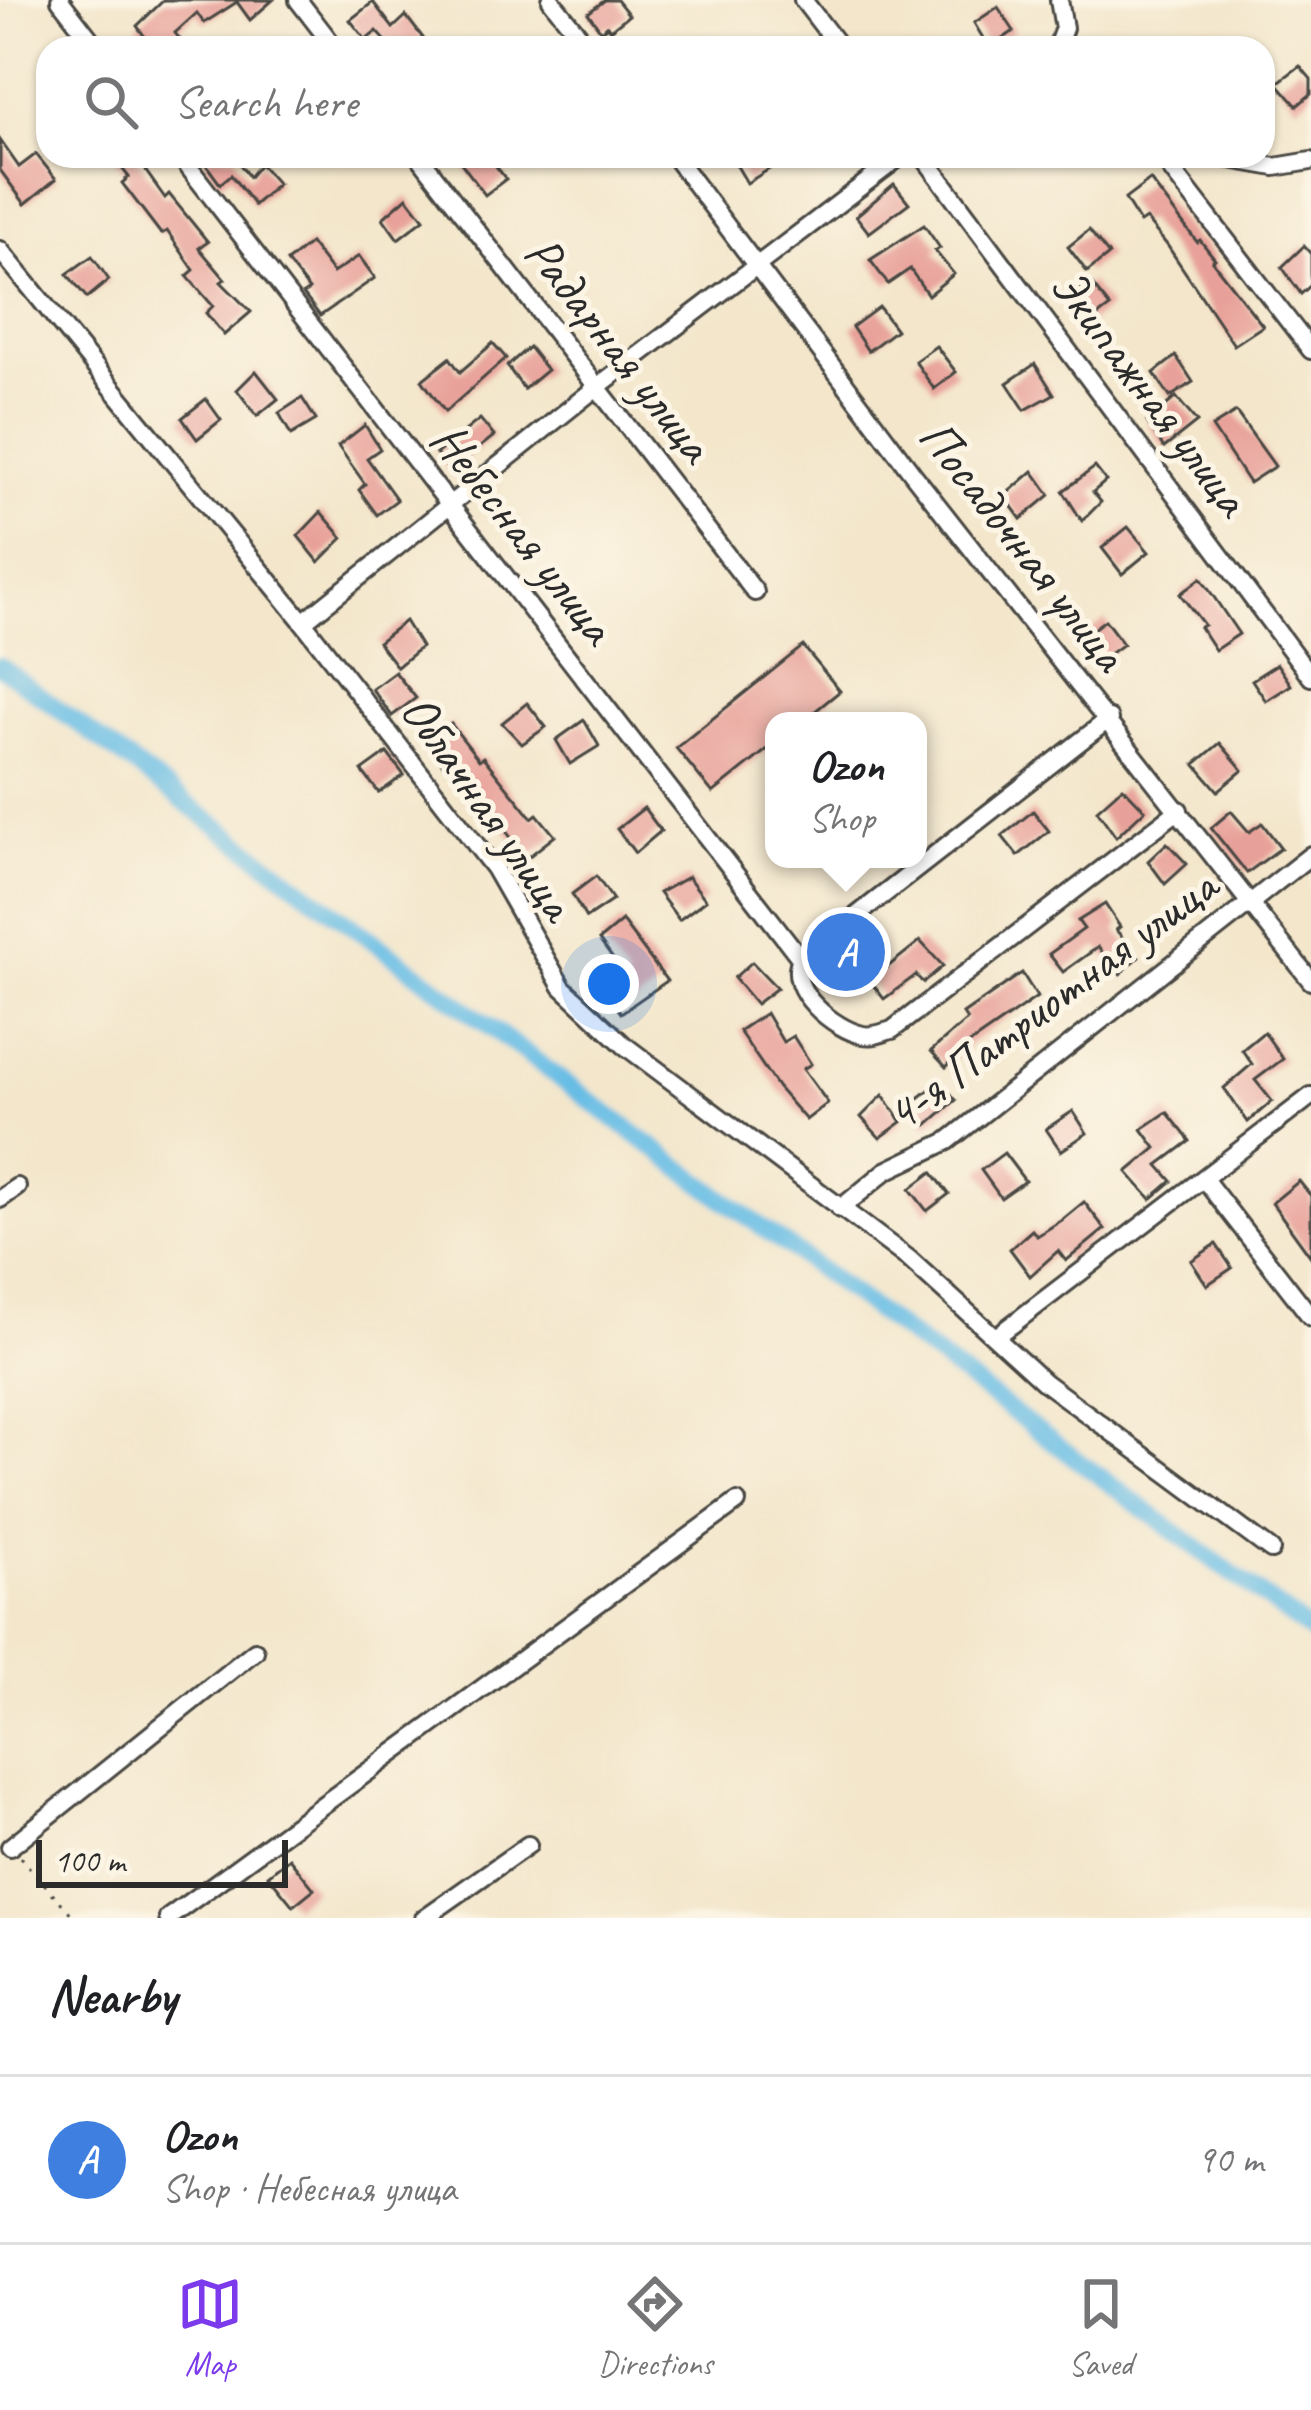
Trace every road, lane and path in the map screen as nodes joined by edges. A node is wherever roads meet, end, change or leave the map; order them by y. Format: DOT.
graph roads {
  1 [pos="60,0"];
  2 [pos="298,0"];
  3 [pos="551,0"];
  4 [pos="803,0"];
  5 [pos="1059,0"];
  6 [pos="88,36"];
  7 [pos="326,36"];
  8 [pos="580,36"];
  9 [pos="831,36"];
  10 [pos="1061,36"];
  11 [pos="1311,161"];
  12 [pos="1275,167"];
  13 [pos="189,168"];
  14 [pos="427,168"];
  15 [pos="683,168"];
  16 [pos="885,168"];
  17 [pos="932,168"];
  18 [pos="1170,168"];
  19 [pos="0,250"];
  20 [pos="759,265"];
  21 [pos="1311,350"];
  22 [pos="597,387"];
  23 [pos="450,504"];
  24 [pos="755,592"];
  25 [pos="303,622"];
  26 [pos="1311,677"];
  27 [pos="1109,719"];
  28 [pos="1179,810"];
  29 [pos="1311,855"];
  30 [pos="927,861"];
  31 [pos="918,868"];
  32 [pos="1250,903"];
  33 [pos="801,959"];
  34 [pos="1311,981"];
  35 [pos="1311,1096"];
  36 [pos="1204,1179"];
  37 [pos="17,1186"];
  38 [pos="0,1199"];
  39 [pos="840,1210"];
  40 [pos="1311,1317"];
  41 [pos="997,1336"];
  42 [pos="737,1502"];
  43 [pos="1271,1550"];
  44 [pos="255,1651"];
  45 [pos="528,1845"];
  46 [pos="10,1846"];
  47 [pos="75,1918"];
  48 [pos="168,1918"];
  49 [pos="424,1918"];
  1 -- 6 [label="street"];
  2 -- 7 [label="street"];
  3 -- 8 [label="street"];
  4 -- 9 [label="street"];
  5 -- 10 [label="street"];
  11 -- 12 [label="street"];
  13 -- 23 [label="street, Небесная улица"];
  14 -- 22 [label="street, Радарная улица"];
  15 -- 20 [label="street, Посадочная улица"];
  16 -- 20 [label="street"];
  17 -- 26 [label="street, Экипажная улица"];
  18 -- 21 [label="street"];
  19 -- 25 [label="street, Облачная улица"];
  20 -- 22 [label="street"];
  20 -- 27 [label="street, Посадочная улица"];
  22 -- 23 [label="street"];
  22 -- 24 [label="street, Радарная улица"];
  23 -- 25 [label="street"];
  23 -- 33 [label="street, Небесная улица"];
  25 -- 39 [label="street, Облачная улица"];
  27 -- 28 [label="street, Посадочная улица"];
  27 -- 30 [label="street"];
  28 -- 32 [label="street, Посадочная улица"];
  28 -- 33 [label="street, Небесная улица"];
  29 -- 32 [label="street, 4-я Патриотная улица"];
  31 -- 33 [label="street"];
  32 -- 34 [label="street, Посадочная улица"];
  32 -- 39 [label="street, 4-я Патриотная улица"];
  35 -- 36 [label="street"];
  36 -- 40 [label="street"];
  36 -- 41 [label="street"];
  37 -- 38 [label="street"];
  39 -- 41 [label="street, Облачная улица"];
  41 -- 43 [label="street, Облачная улица"];
  42 -- 48 [label="street"];
  44 -- 46 [label="street"];
  45 -- 49 [label="street"];
  46 -- 47 [label="path"];
}
